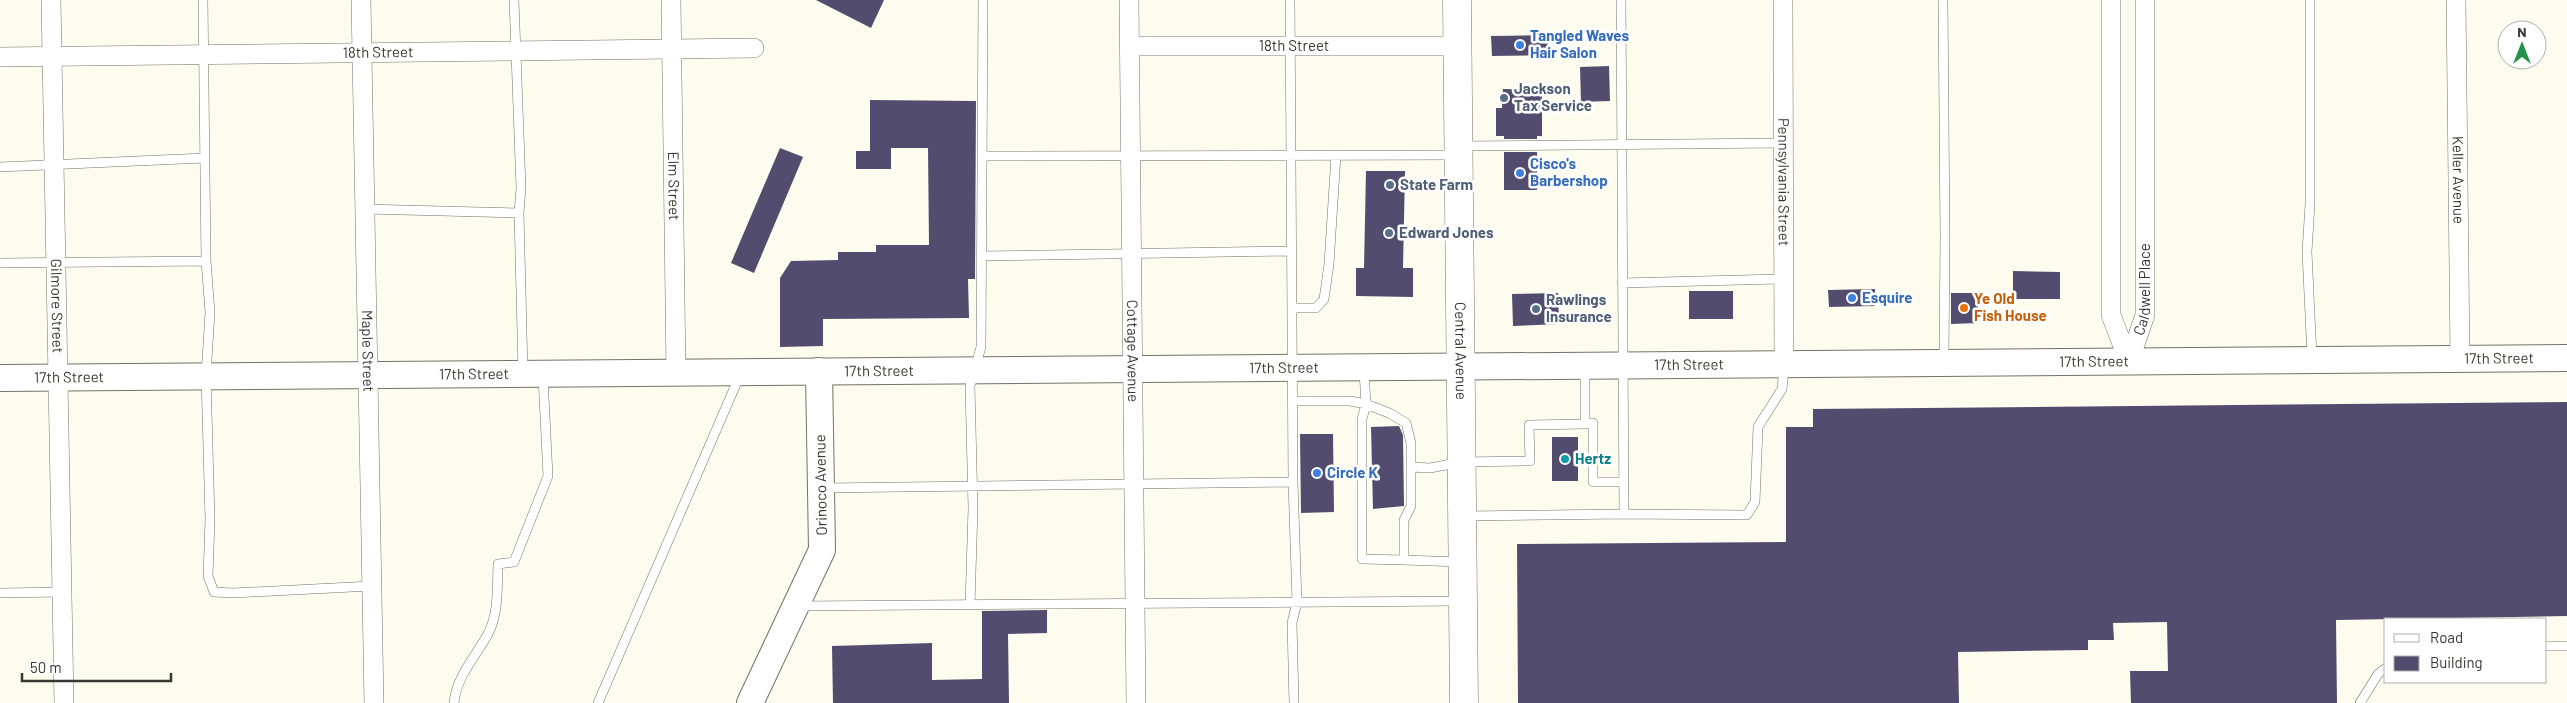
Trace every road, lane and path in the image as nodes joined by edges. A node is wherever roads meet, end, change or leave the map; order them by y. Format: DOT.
graph roads {
  1 [pos="51,0"];
  2 [pos="203,0"];
  3 [pos="361,0"];
  4 [pos="514,0"];
  5 [pos="671,0"];
  6 [pos="983,0"];
  7 [pos="1129,0"];
  8 [pos="1290,0"];
  9 [pos="1457,0"];
  10 [pos="1621,0"];
  11 [pos="1783,0"];
  12 [pos="1943,0"];
  13 [pos="2111,0"];
  14 [pos="2145,0"];
  15 [pos="2310,0"];
  16 [pos="2456,0"];
  17 [pos="1130,46"];
  18 [pos="1292,46"];
  19 [pos="1458,46"];
  20 [pos="671,48"];
  21 [pos="754,48"];
  22 [pos="515,50"];
  23 [pos="362,52"];
  24 [pos="203,54"];
  25 [pos="0,56"];
  26 [pos="52,56"];
  27 [pos="1783,143"];
  28 [pos="1621,146"];
  29 [pos="1458,151"];
  30 [pos="1291,154"];
  31 [pos="1336,154"];
  32 [pos="983,156"];
  33 [pos="1130,156"];
  34 [pos="205,158"];
  35 [pos="54,166"];
  36 [pos="0,167"];
  37 [pos="364,209"];
  38 [pos="519,213"];
  39 [pos="1291,251"];
  40 [pos="1131,252"];
  41 [pos="982,256"];
  42 [pos="206,260"];
  43 [pos="55,262"];
  44 [pos="0,263"];
  45 [pos="1784,279"];
  46 [pos="1622,283"];
  47 [pos="1292,308"];
  48 [pos="2567,358"];
  49 [pos="2460,359"];
  50 [pos="2312,360"];
  51 [pos="2129,362"];
  52 [pos="1944,364"];
  53 [pos="1585,366"];
  54 [pos="1622,366"];
  55 [pos="1784,366"];
  56 [pos="1460,367"];
  57 [pos="1131,368"];
  58 [pos="1293,368"];
  59 [pos="1364,368"];
  60 [pos="976,370"];
  61 [pos="741,372"];
  62 [pos="819,372"];
  63 [pos="533,374"];
  64 [pos="676,374"];
  65 [pos="367,375"];
  66 [pos="206,376"];
  67 [pos="57,377"];
  68 [pos="0,378"];
  69 [pos="1293,401"];
  70 [pos="1366,404"];
  71 [pos="1585,424"];
  72 [pos="1461,462"];
  73 [pos="1411,467"];
  74 [pos="1292,482"];
  75 [pos="1624,482"];
  76 [pos="1133,485"];
  77 [pos="821,488"];
  78 [pos="972,488"];
  79 [pos="1624,514"];
  80 [pos="1462,516"];
  81 [pos="1404,560"];
  82 [pos="1463,562"];
  83 [pos="372,586"];
  84 [pos="62,592"];
  85 [pos="0,593"];
  86 [pos="1463,601"];
  87 [pos="1297,602"];
  88 [pos="1134,603"];
  89 [pos="970,605"];
  90 [pos="798,606"];
  91 [pos="2547,646"];
  92 [pos="2567,646"];
  93 [pos="2384,670"];
  94 [pos="64,703"];
  95 [pos="374,703"];
  96 [pos="454,703"];
  97 [pos="598,703"];
  98 [pos="750,703"];
  99 [pos="1136,703"];
  100 [pos="1294,703"];
  101 [pos="1464,703"];
  102 [pos="2360,703"];
  1 -- 26 [label="street, Gilmore Street"];
  2 -- 24 [label="lane"];
  3 -- 23 [label="street, Maple Street"];
  4 -- 22 [label="lane"];
  5 -- 20 [label="street, Elm Street"];
  6 -- 32 [label="lane"];
  7 -- 17 [label="street, Cottage Avenue"];
  8 -- 18 [label="lane"];
  9 -- 19 [label="main road, Central Avenue"];
  10 -- 28 [label="lane"];
  11 -- 27 [label="street, Pennsylvania Street"];
  12 -- 52 [label="lane"];
  13 -- 51 [label="street, Caldwell Place"];
  14 -- 51 [label="street, Caldwell Place"];
  15 -- 50 [label="lane"];
  16 -- 49 [label="street, Keller Avenue"];
  17 -- 18 [label="street, 18th Street"];
  17 -- 33 [label="street, Cottage Avenue"];
  18 -- 19 [label="street, 18th Street"];
  18 -- 30 [label="lane"];
  19 -- 29 [label="main road, Central Avenue"];
  20 -- 21 [label="street, 18th Street"];
  20 -- 22 [label="street, 18th Street"];
  20 -- 64 [label="street, Elm Street"];
  22 -- 23 [label="street, 18th Street"];
  22 -- 38 [label="lane"];
  23 -- 24 [label="street, 18th Street"];
  23 -- 37 [label="street, Maple Street"];
  24 -- 26 [label="street, 18th Street"];
  24 -- 34 [label="lane"];
  25 -- 26 [label="street, 18th Street"];
  26 -- 35 [label="street, Gilmore Street"];
  27 -- 28 [label="lane"];
  27 -- 45 [label="street, Pennsylvania Street"];
  28 -- 29 [label="lane"];
  28 -- 46 [label="lane"];
  29 -- 31 [label="lane"];
  29 -- 56 [label="main road, Central Avenue"];
  30 -- 31 [label="lane"];
  30 -- 33 [label="lane"];
  30 -- 39 [label="lane"];
  31 -- 47 [label="lane"];
  32 -- 33 [label="lane"];
  32 -- 41 [label="lane"];
  33 -- 40 [label="street, Cottage Avenue"];
  34 -- 35 [label="lane"];
  34 -- 42 [label="lane"];
  35 -- 36 [label="lane"];
  35 -- 43 [label="street, Gilmore Street"];
  37 -- 38 [label="lane"];
  37 -- 65 [label="street, Maple Street"];
  38 -- 63 [label="lane"];
  39 -- 40 [label="lane"];
  39 -- 47 [label="lane"];
  40 -- 41 [label="lane"];
  40 -- 57 [label="street, Cottage Avenue"];
  41 -- 60 [label="lane"];
  42 -- 43 [label="lane"];
  42 -- 66 [label="lane"];
  43 -- 44 [label="lane"];
  43 -- 67 [label="street, Gilmore Street"];
  45 -- 46 [label="lane"];
  45 -- 55 [label="street, Pennsylvania Street"];
  46 -- 54 [label="lane"];
  47 -- 58 [label="lane"];
  48 -- 49 [label="street, 17th Street"];
  49 -- 50 [label="street, 17th Street"];
  50 -- 51 [label="street, 17th Street"];
  51 -- 52 [label="street, 17th Street"];
  52 -- 55 [label="street, 17th Street"];
  53 -- 54 [label="street, 17th Street"];
  53 -- 56 [label="street, 17th Street"];
  53 -- 71 [label="lane"];
  54 -- 55 [label="street, 17th Street"];
  54 -- 75 [label="lane"];
  55 -- 79 [label="lane"];
  56 -- 59 [label="street, 17th Street"];
  56 -- 72 [label="main road, Central Avenue"];
  57 -- 58 [label="street, 17th Street"];
  57 -- 60 [label="street, 17th Street"];
  57 -- 76 [label="street, Cottage Avenue"];
  58 -- 59 [label="street, 17th Street"];
  58 -- 69 [label="lane"];
  59 -- 70 [label="lane"];
  60 -- 62 [label="street, 17th Street"];
  60 -- 78 [label="lane"];
  61 -- 62 [label="street, 17th Street"];
  61 -- 64 [label="street, 17th Street"];
  61 -- 97 [label="lane"];
  62 -- 77 [label="street, Orinoco Avenue"];
  63 -- 64 [label="street, 17th Street"];
  63 -- 65 [label="street, 17th Street"];
  63 -- 96 [label="lane"];
  65 -- 66 [label="street, 17th Street"];
  65 -- 83 [label="street, Maple Street"];
  66 -- 67 [label="street, 17th Street"];
  66 -- 83 [label="lane"];
  67 -- 68 [label="street, 17th Street"];
  67 -- 84 [label="street, Gilmore Street"];
  69 -- 70 [label="lane"];
  69 -- 74 [label="lane"];
  70 -- 73 [label="lane"];
  70 -- 81 [label="lane"];
  71 -- 72 [label="lane"];
  71 -- 75 [label="lane"];
  72 -- 73 [label="lane"];
  72 -- 80 [label="main road, Central Avenue"];
  73 -- 81 [label="lane"];
  74 -- 76 [label="lane"];
  74 -- 87 [label="lane"];
  75 -- 79 [label="lane"];
  76 -- 78 [label="lane"];
  76 -- 88 [label="street, Cottage Avenue"];
  77 -- 78 [label="lane"];
  77 -- 90 [label="street, Orinoco Avenue"];
  78 -- 89 [label="lane"];
  79 -- 80 [label="lane"];
  80 -- 82 [label="main road, Central Avenue"];
  81 -- 82 [label="lane"];
  82 -- 86 [label="main road, Central Avenue"];
  83 -- 95 [label="street, Maple Street"];
  84 -- 85 [label="lane"];
  84 -- 94 [label="street, Gilmore Street"];
  86 -- 87 [label="lane"];
  86 -- 101 [label="main road, Central Avenue"];
  87 -- 88 [label="lane"];
  87 -- 100 [label="lane"];
  88 -- 89 [label="lane"];
  88 -- 99 [label="street, Cottage Avenue"];
  89 -- 90 [label="lane"];
  90 -- 98 [label="street, Orinoco Avenue"];
  91 -- 92 [label="lane"];
  93 -- 102 [label="lane"];
}
